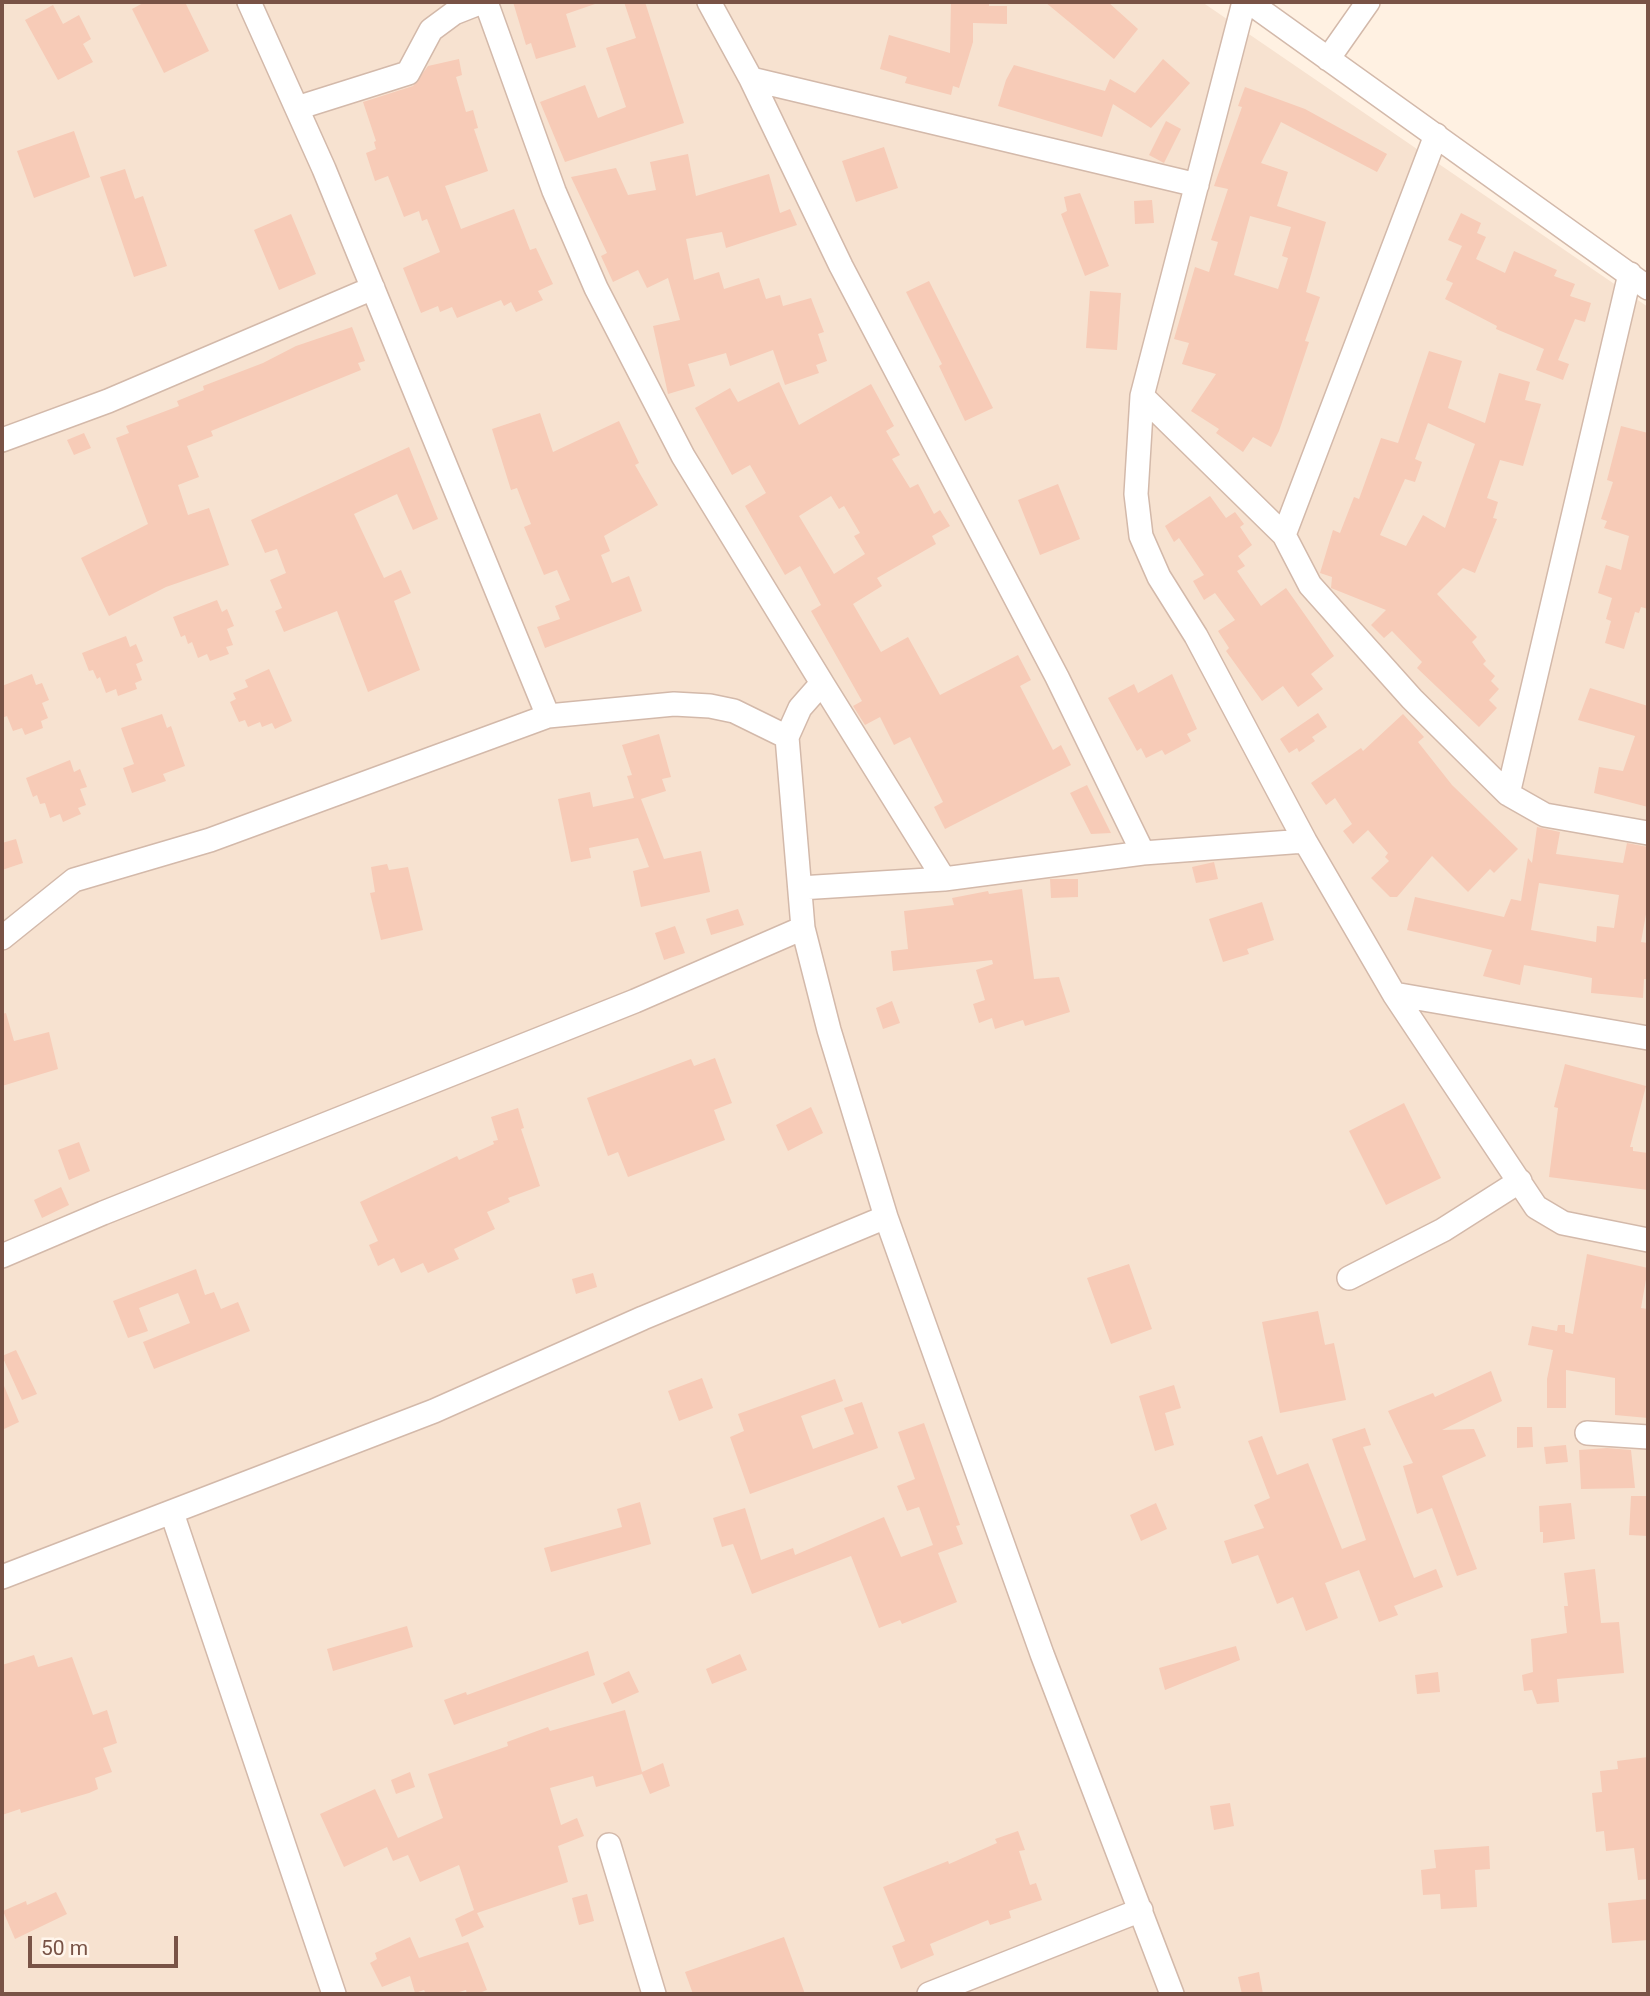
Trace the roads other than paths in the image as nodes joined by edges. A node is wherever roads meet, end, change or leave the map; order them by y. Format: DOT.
graph roads {
  1 [pos="249,2"];
  2 [pos="484,2"];
  3 [pos="709,2"];
  4 [pos="1246,2"];
  5 [pos="1368,2"];
  6 [pos="1328,59"];
  7 [pos="751,79"];
  8 [pos="297,108"];
  9 [pos="1436,135"];
  10 [pos="1197,185"];
  11 [pos="1639,281"];
  12 [pos="373,288"];
  13 [pos="1142,396"];
  14 [pos="2,440"];
  15 [pos="1284,535"];
  16 [pos="822,683"];
  17 [pos="548,716"];
  18 [pos="787,737"];
  19 [pos="1508,794"];
  20 [pos="1648,832"];
  21 [pos="1305,841"];
  22 [pos="1143,853"];
  23 [pos="944,879"];
  24 [pos="800,888"];
  25 [pos="803,928"];
  26 [pos="2,938"];
  27 [pos="1394,994"];
  28 [pos="1648,1038"];
  29 [pos="1520,1181"];
  30 [pos="886,1217"];
  31 [pos="1648,1240"];
  32 [pos="2,1256"];
  33 [pos="1349,1278"];
  34 [pos="1587,1433"];
  35 [pos="1648,1437"];
  36 [pos="172,1514"];
  37 [pos="2,1577"];
  38 [pos="609,1845"];
  39 [pos="1141,1910"];
  40 [pos="334,1994"];
  41 [pos="654,1994"];
  42 [pos="929,1994"];
  43 [pos="1172,1994"];
  1 -- 8 [label="street"];
  2 -- 8 [label="street"];
  2 -- 16 [label="street"];
  3 -- 7 [label="street"];
  4 -- 6 [label="street"];
  4 -- 10 [label="street"];
  5 -- 6 [label="street"];
  6 -- 9 [label="street"];
  7 -- 10 [label="street"];
  7 -- 22 [label="street"];
  8 -- 12 [label="street"];
  9 -- 11 [label="street"];
  9 -- 15 [label="street"];
  10 -- 13 [label="street"];
  11 -- 19 [label="street"];
  12 -- 14 [label="street"];
  12 -- 17 [label="street"];
  13 -- 15 [label="street"];
  13 -- 21 [label="street"];
  15 -- 19 [label="street"];
  16 -- 18 [label="street"];
  16 -- 23 [label="street"];
  17 -- 18 [label="street"];
  17 -- 26 [label="street"];
  18 -- 24 [label="street"];
  19 -- 20 [label="street"];
  21 -- 22 [label="street"];
  21 -- 27 [label="street"];
  22 -- 23 [label="street"];
  23 -- 24 [label="street"];
  24 -- 25 [label="street"];
  25 -- 30 [label="street"];
  25 -- 32 [label="street"];
  27 -- 28 [label="street"];
  27 -- 29 [label="street"];
  29 -- 31 [label="street"];
  29 -- 33 [label="street"];
  30 -- 36 [label="street"];
  30 -- 39 [label="street"];
  34 -- 35 [label="street"];
  36 -- 37 [label="street"];
  36 -- 40 [label="street"];
  38 -- 41 [label="street"];
  39 -- 42 [label="street"];
  39 -- 43 [label="street"];
}
